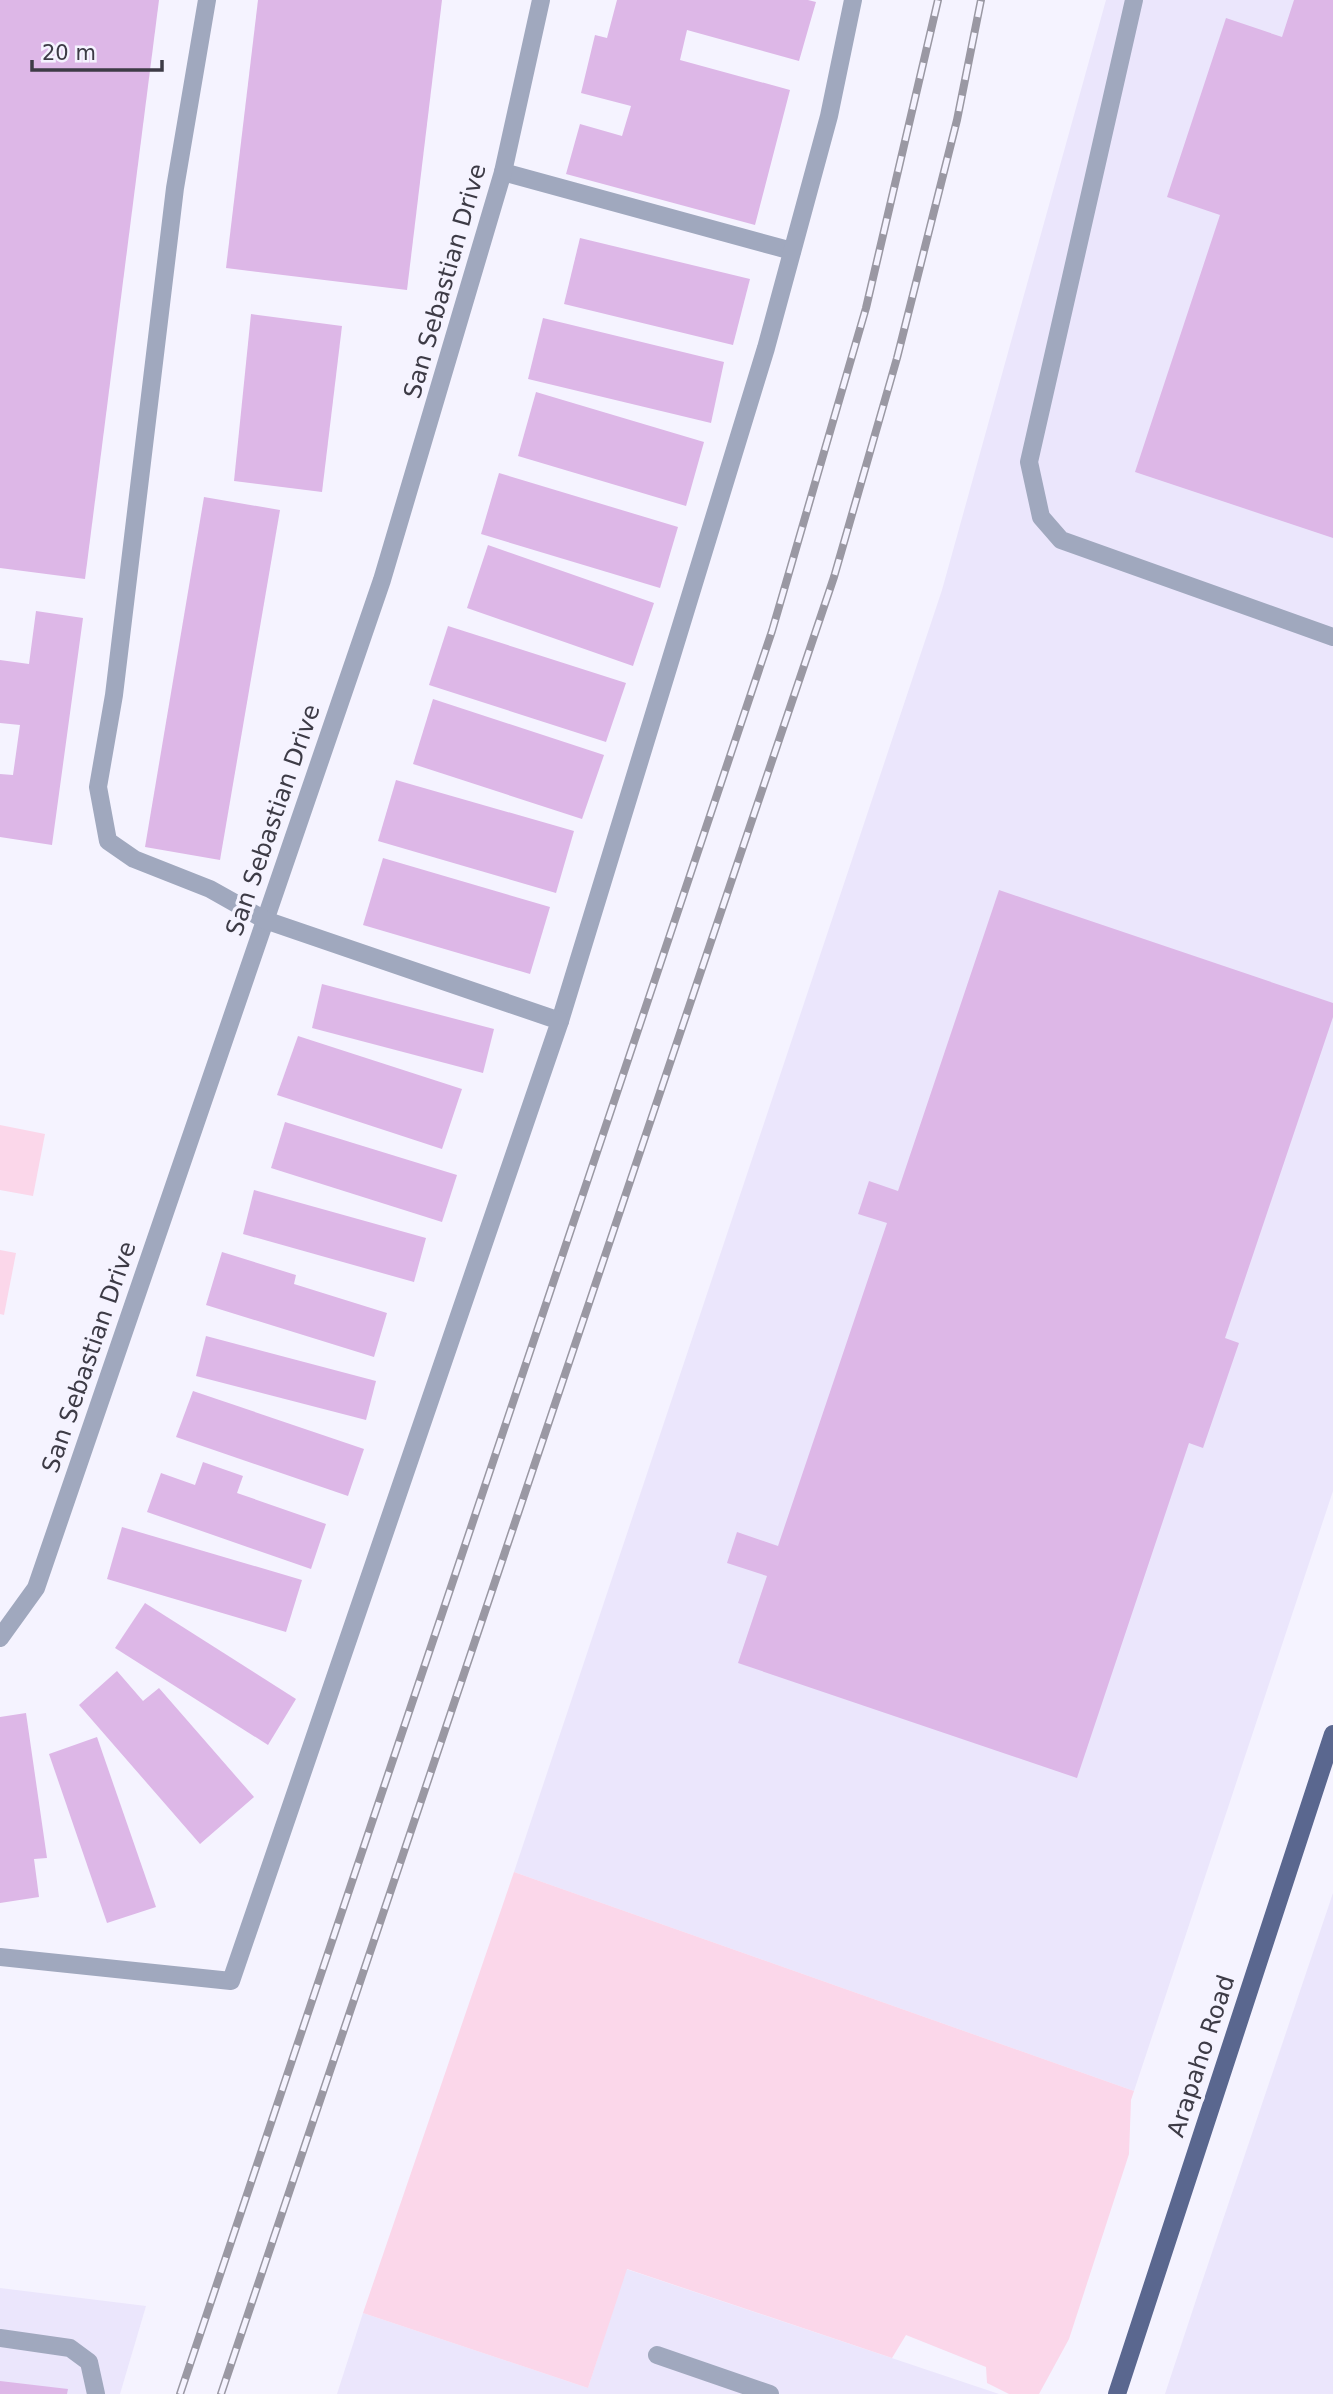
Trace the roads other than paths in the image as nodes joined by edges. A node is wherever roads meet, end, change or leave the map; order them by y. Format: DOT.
graph roads {
  1 [pos="207,0"];
  2 [pos="541,0"];
  3 [pos="853,0"];
  4 [pos="1134,0"];
  5 [pos="503,172"];
  6 [pos="792,251"];
  7 [pos="1333,637"];
  8 [pos="265,920"];
  9 [pos="560,1021"];
  10 [pos="0,1638"];
  11 [pos="1333,1734"];
  12 [pos="0,1957"];
  13 [pos="0,2339"];
  14 [pos="657,2355"];
  15 [pos="96,2394"];
  16 [pos="770,2394"];
  17 [pos="1117,2394"];
  1 -- 8 [label="street"];
  2 -- 5 [label="street, San Sebastian Drive"];
  3 -- 6 [label="street"];
  4 -- 7 [label="street"];
  5 -- 6 [label="street"];
  5 -- 8 [label="street, San Sebastian Drive"];
  6 -- 9 [label="street"];
  8 -- 9 [label="street"];
  8 -- 10 [label="street, San Sebastian Drive"];
  9 -- 12 [label="street"];
  11 -- 17 [label="main road, Arapaho Road"];
  13 -- 15 [label="street"];
  14 -- 16 [label="street"];
}
